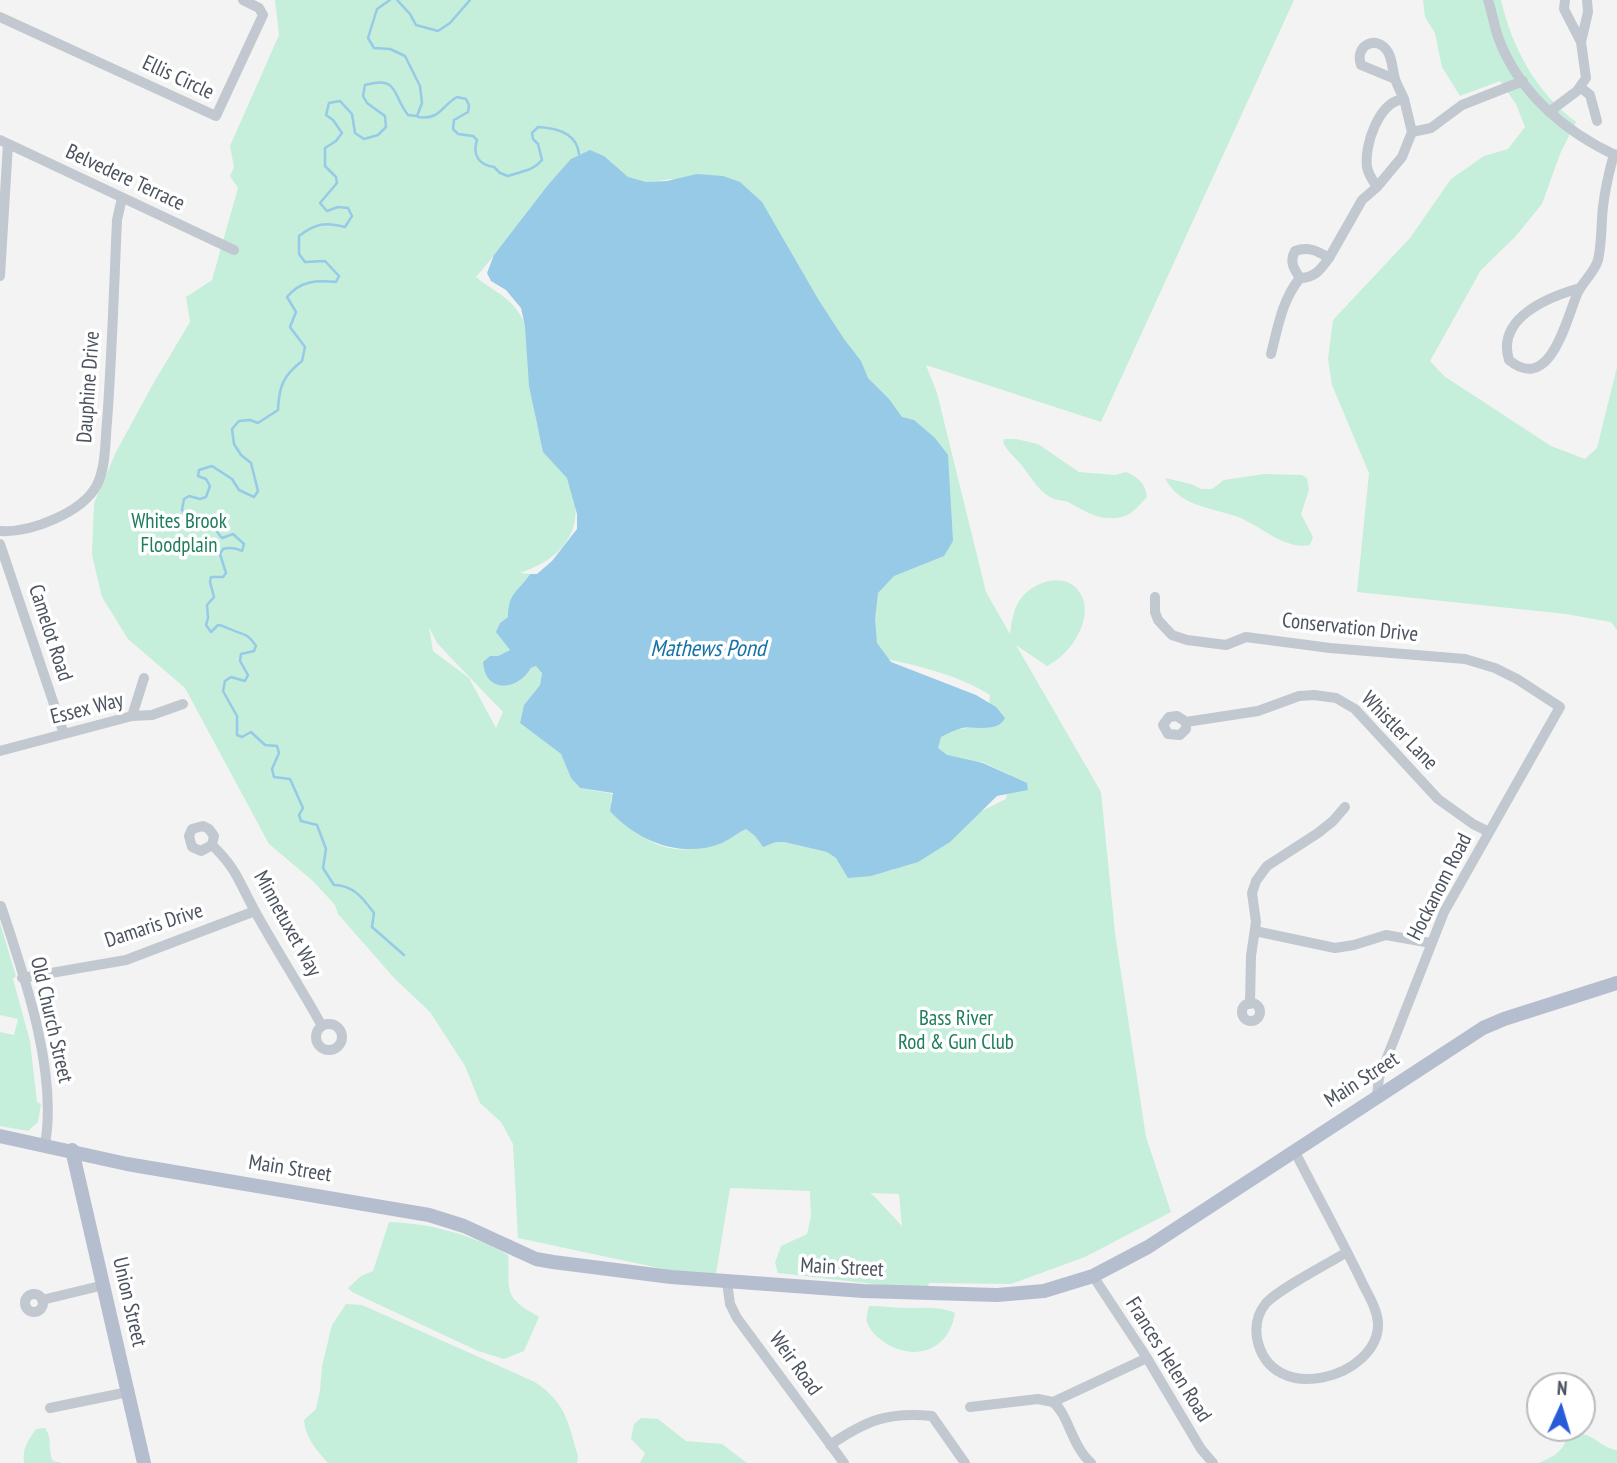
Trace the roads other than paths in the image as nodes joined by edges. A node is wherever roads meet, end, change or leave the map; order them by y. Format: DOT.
graph roads {
  1 [pos="243,0"];
  2 [pos="1488,0"];
  3 [pos="1565,0"];
  4 [pos="1587,0"];
  5 [pos="0,16"];
  6 [pos="1581,42"];
  7 [pos="1395,79"];
  8 [pos="1523,81"];
  9 [pos="1580,88"];
  10 [pos="1404,99"];
  11 [pos="1549,112"];
  12 [pos="1597,121"];
  13 [pos="1412,132"];
  14 [pos="4,142"];
  15 [pos="1615,155"];
  16 [pos="1377,187"];
  17 [pos="122,198"];
  18 [pos="234,250"];
  19 [pos="1329,258"];
  20 [pos="0,276"];
  21 [pos="1300,278"];
  22 [pos="1580,288"];
  23 [pos="1271,354"];
  24 [pos="0,531"];
  25 [pos="17,532"];
  26 [pos="1,546"];
  27 [pos="1155,597"];
  28 [pos="144,678"];
  29 [pos="183,704"];
  30 [pos="1560,706"];
  31 [pos="132,716"];
  32 [pos="1186,722"];
  33 [pos="64,734"];
  34 [pos="0,751"];
  35 [pos="1345,807"];
  36 [pos="1489,831"];
  37 [pos="212,845"];
  38 [pos="0,905"];
  39 [pos="255,911"];
  40 [pos="1255,931"];
  41 [pos="1431,943"];
  42 [pos="22,978"];
  43 [pos="1617,984"];
  44 [pos="1250,1004"];
  45 [pos="322,1027"];
  46 [pos="1377,1096"];
  47 [pos="0,1136"];
  48 [pos="45,1144"];
  49 [pos="72,1150"];
  50 [pos="1294,1150"];
  51 [pos="1347,1252"];
  52 [pos="1093,1276"];
  53 [pos="727,1282"];
  54 [pos="104,1285"];
  55 [pos="42,1300"];
  56 [pos="1147,1358"];
  57 [pos="128,1392"];
  58 [pos="1053,1402"];
  59 [pos="970,1406"];
  60 [pos="50,1408"];
  61 [pos="831,1445"];
  62 [pos="144,1463"];
  63 [pos="844,1463"];
  64 [pos="964,1463"];
  65 [pos="1091,1463"];
  66 [pos="1213,1463"];
  1 -- 5 [label="street, Ellis Circle"];
  2 -- 8 [label="street"];
  3 -- 6 [label="street"];
  4 -- 6 [label="street"];
  6 -- 9 [label="street"];
  7 -- 10 [label="street"];
  8 -- 11 [label="street"];
  8 -- 13 [label="street"];
  9 -- 11 [label="street"];
  9 -- 12 [label="street"];
  10 -- 13 [label="street"];
  10 -- 16 [label="street"];
  11 -- 15 [label="street"];
  13 -- 16 [label="street"];
  14 -- 17 [label="street, Belvedere Terrace"];
  14 -- 20 [label="street"];
  15 -- 22 [label="street"];
  16 -- 19 [label="street"];
  17 -- 18 [label="street, Belvedere Terrace"];
  17 -- 25 [label="street, Dauphine Drive"];
  19 -- 21 [label="street"];
  19 -- 21 [label="street"];
  21 -- 23 [label="street"];
  22 -- 22 [label="street"];
  24 -- 25 [label="street, Dauphine Drive"];
  25 -- 26 [label="street, Dauphine Drive"];
  26 -- 33 [label="street, Camelot Road"];
  27 -- 30 [label="street, Conservation Drive"];
  28 -- 31 [label="street"];
  29 -- 31 [label="street, Essex Way"];
  30 -- 36 [label="street, Hockanom Road"];
  31 -- 33 [label="street, Essex Way"];
  32 -- 36 [label="street, Whistler Lane"];
  33 -- 34 [label="street, Essex Way"];
  35 -- 40 [label="street"];
  36 -- 41 [label="street, Hockanom Road"];
  37 -- 39 [label="street, Minnetuxet Way"];
  38 -- 42 [label="street, Old Church Street"];
  39 -- 42 [label="street, Damaris Drive"];
  39 -- 45 [label="street, Minnetuxet Way"];
  40 -- 41 [label="street"];
  40 -- 44 [label="street"];
  41 -- 46 [label="street, Hockanom Road"];
  42 -- 48 [label="street, Old Church Street"];
  43 -- 46 [label="main road, Main Street"];
  46 -- 50 [label="main road, Main Street"];
  47 -- 48 [label="main road, Main Street"];
  48 -- 49 [label="main road, Main Street"];
  49 -- 53 [label="main road, Main Street"];
  49 -- 54 [label="main road, Union Street"];
  50 -- 51 [label="street"];
  50 -- 52 [label="main road, Main Street"];
  51 -- 51 [label="street"];
  52 -- 53 [label="main road, Main Street"];
  52 -- 56 [label="street, Frances Helen Road"];
  53 -- 61 [label="street, Weir Road"];
  54 -- 55 [label="street"];
  54 -- 57 [label="main road, Union Street"];
  56 -- 58 [label="street"];
  56 -- 66 [label="street, Frances Helen Road"];
  57 -- 60 [label="street"];
  57 -- 62 [label="main road, Union Street"];
  58 -- 59 [label="street"];
  58 -- 65 [label="street"];
  61 -- 63 [label="street, Weir Road"];
  61 -- 64 [label="street"];
}
